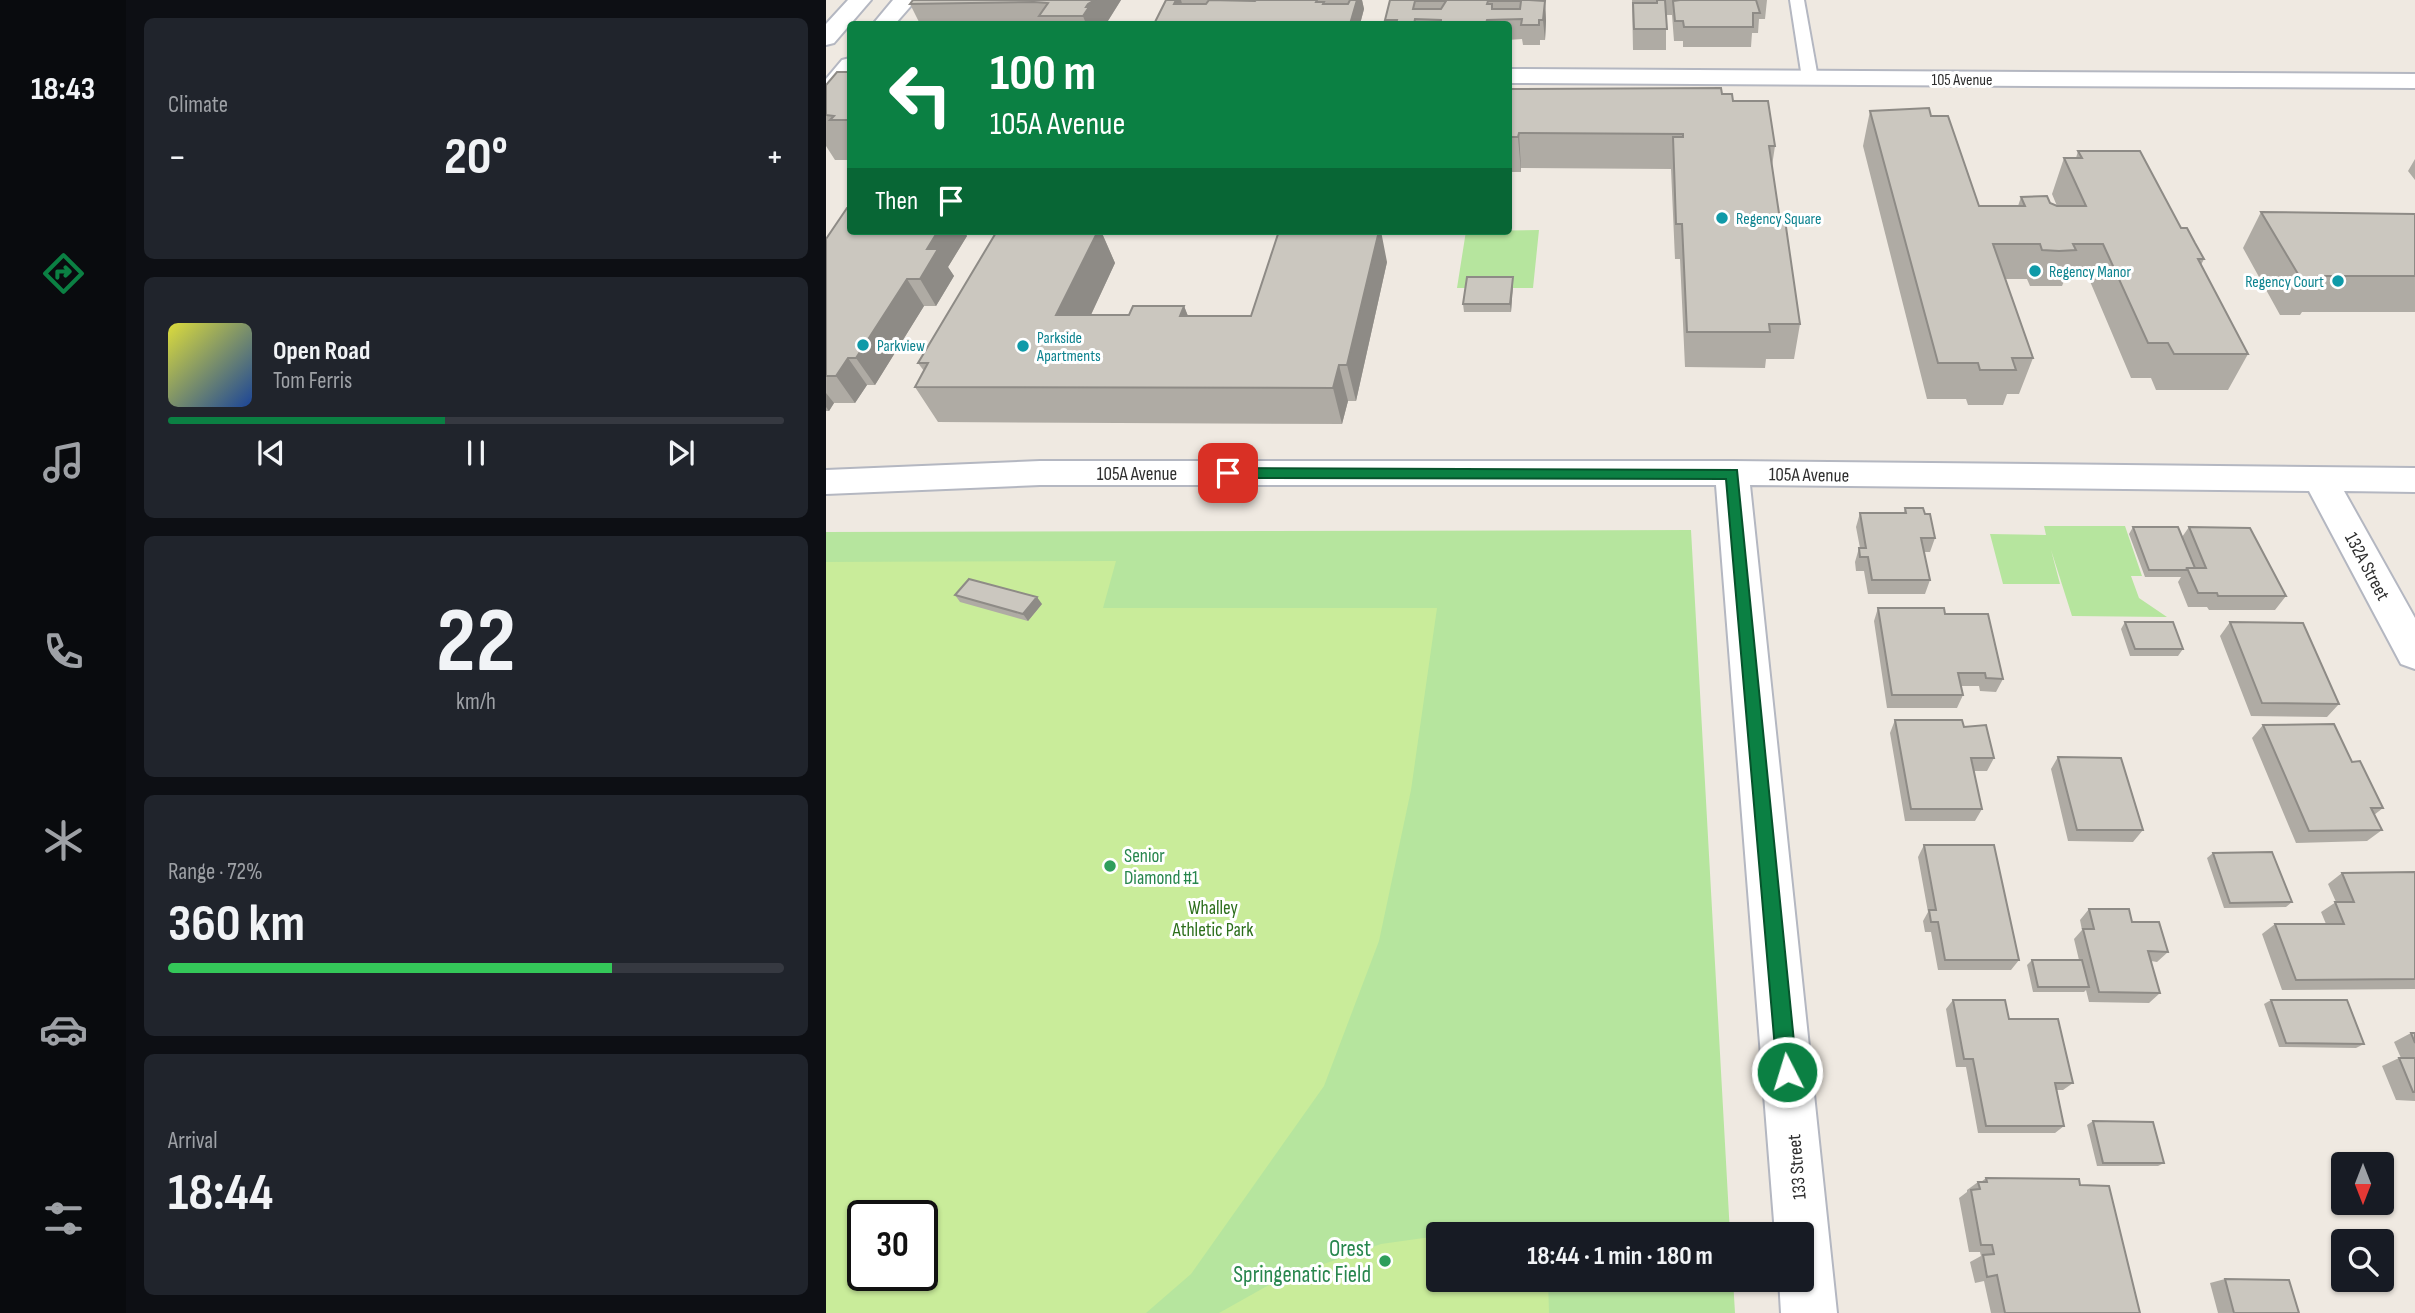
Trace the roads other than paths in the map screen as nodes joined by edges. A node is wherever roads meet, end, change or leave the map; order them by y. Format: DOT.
graph roads {
  1 [pos="860,0"];
  2 [pos="905,0"];
  3 [pos="1797,0"];
  4 [pos="887,21"];
  5 [pos="826,38"];
  6 [pos="826,56"];
  7 [pos="847,56"];
  8 [pos="847,69"];
  9 [pos="1512,76"];
  10 [pos="1810,78"];
  11 [pos="2415,81"];
  12 [pos="826,94"];
  13 [pos="1732,474"];
  14 [pos="2320,479"];
  15 [pos="2415,480"];
  16 [pos="826,482"];
  17 [pos="2415,653"];
  18 [pos="1801,1222"];
  19 [pos="1807,1292"];
  20 [pos="1809,1313"];
  1 -- 5 [label="street"];
  2 -- 4 [label="street"];
  3 -- 10 [label="lane"];
  6 -- 7 [label="street"];
  8 -- 12 [label="street"];
  9 -- 10 [label="street, 105 Avenue"];
  10 -- 11 [label="street, 105 Avenue"];
  13 -- 14 [label="street, 105A Avenue"];
  13 -- 16 [label="street, 105A Avenue"];
  13 -- 18 [label="street, 133 Street"];
  14 -- 15 [label="street, 105A Avenue"];
  14 -- 17 [label="street, 132A Street"];
  19 -- 20 [label="street"];
}
